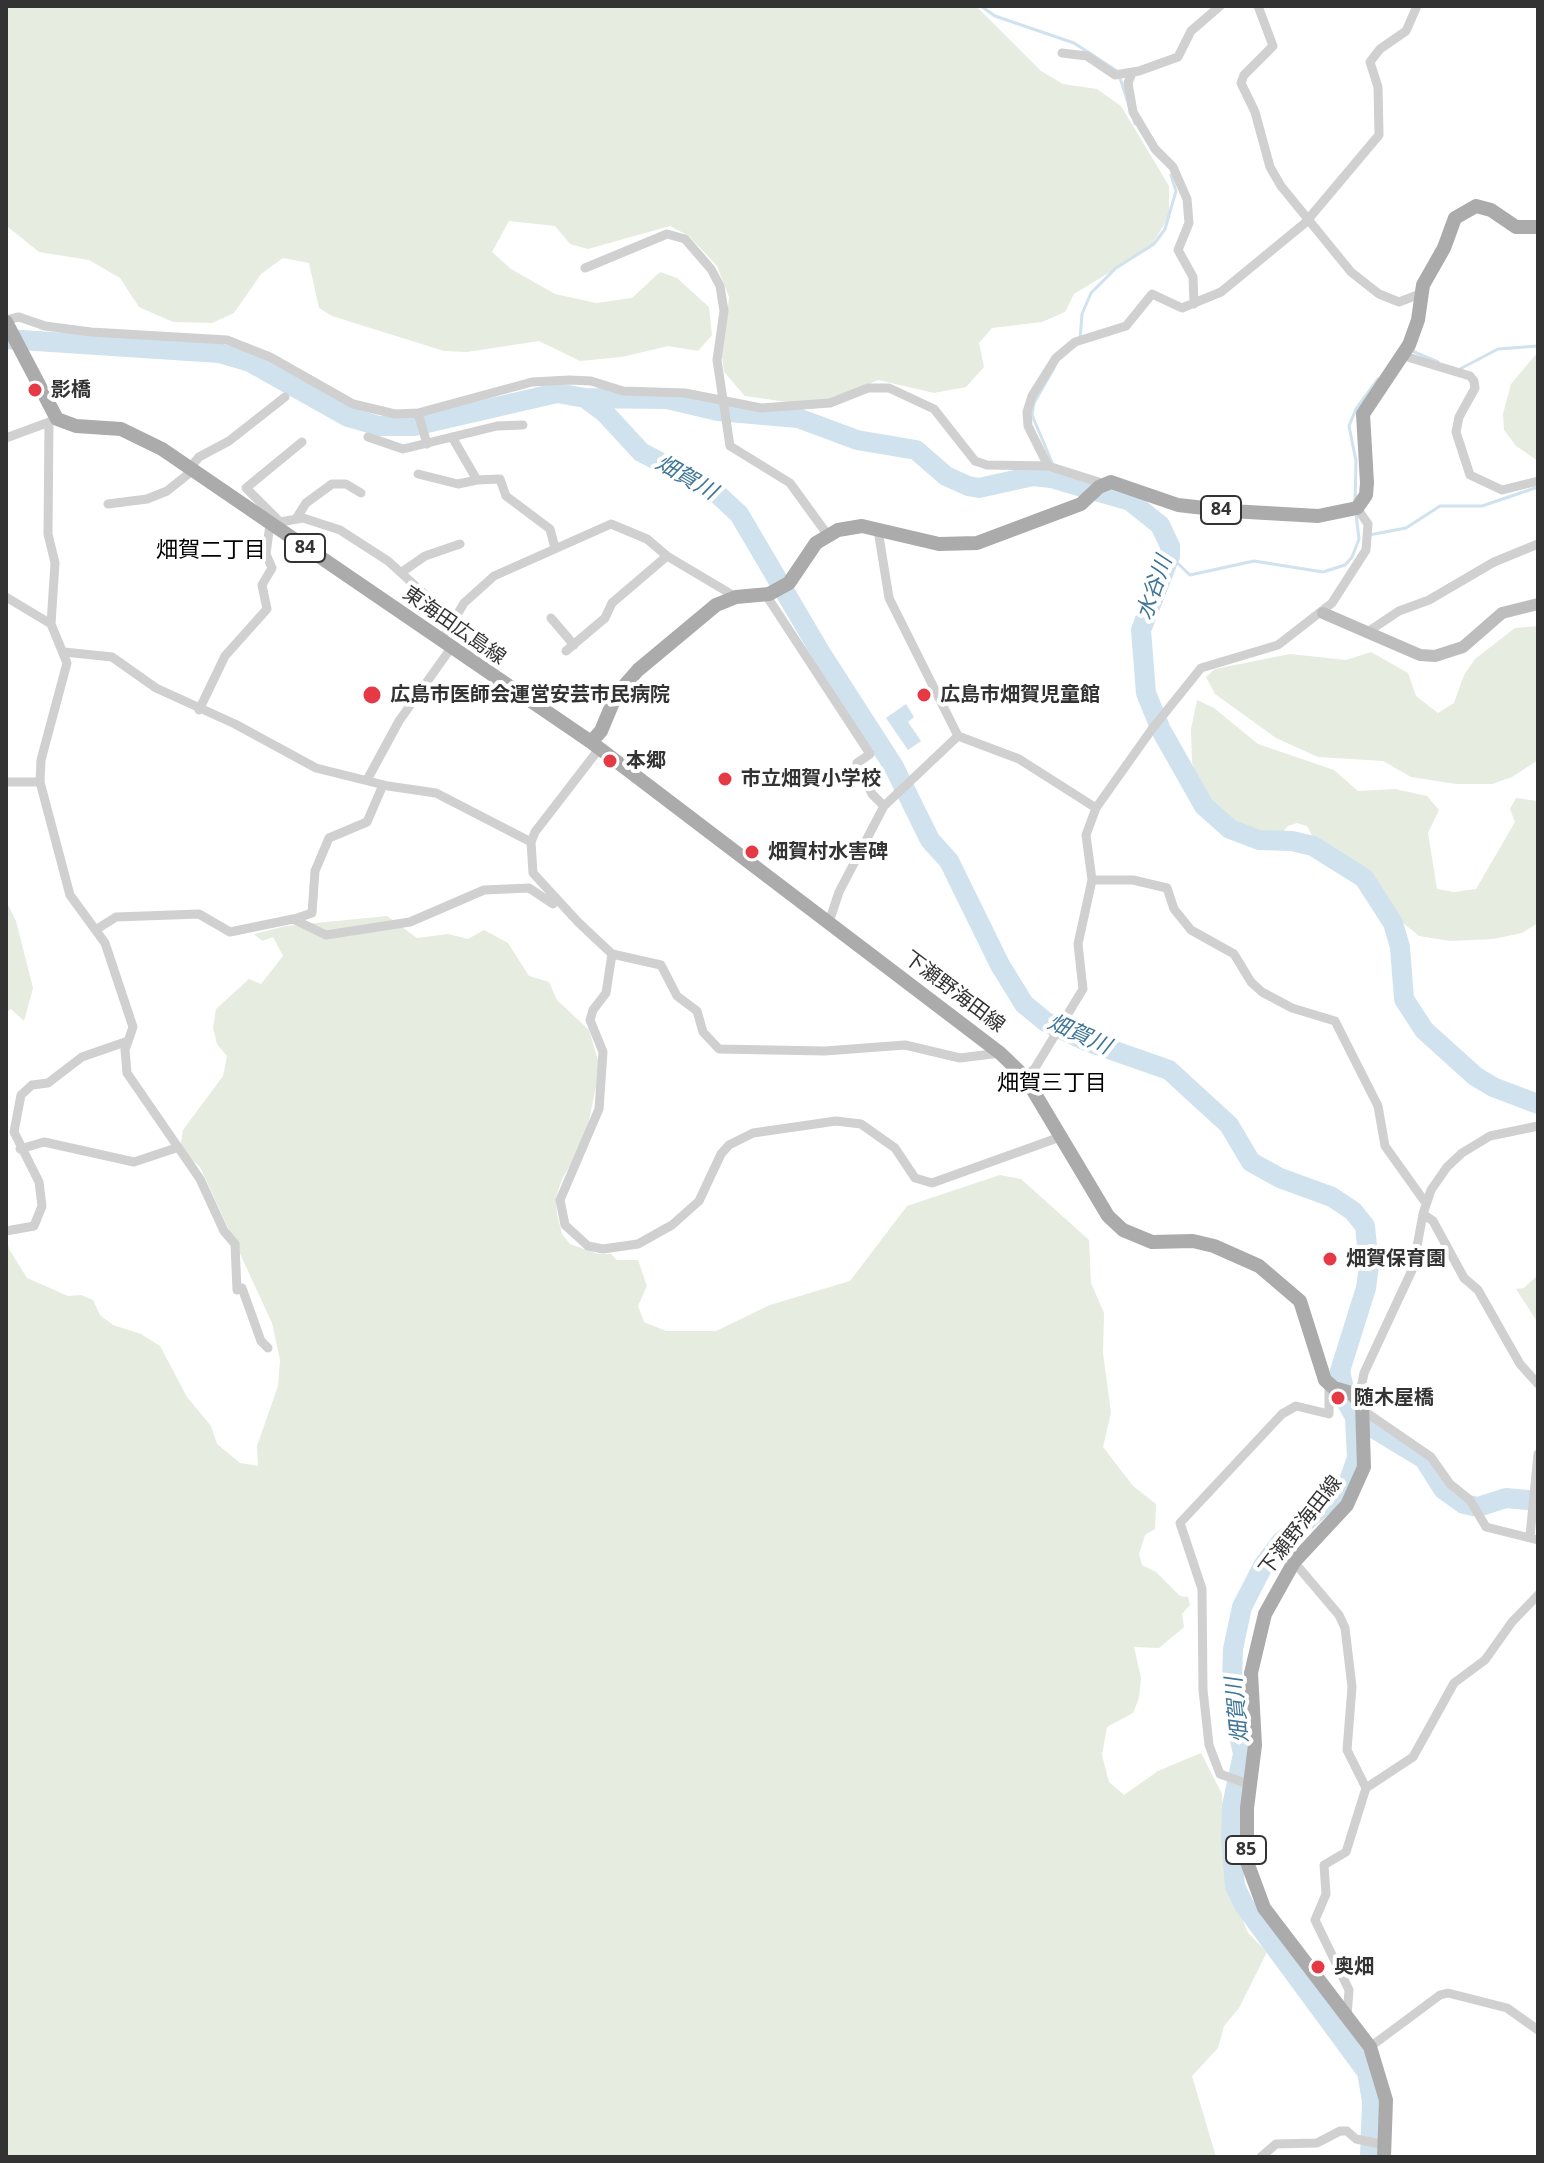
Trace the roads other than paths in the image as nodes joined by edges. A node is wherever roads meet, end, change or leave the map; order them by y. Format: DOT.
graph roads {
  1 [pos="1220,6"];
  2 [pos="1258,6"];
  3 [pos="1417,6"];
  4 [pos="1062,53"];
  5 [pos="1132,73"];
  6 [pos="1309,218"];
  7 [pos="1538,227"];
  8 [pos="585,268"];
  9 [pos="1420,294"];
  10 [pos="1194,304"];
  11 [pos="7,322"];
  12 [pos="1405,352"];
  13 [pos="285,397"];
  14 [pos="724,404"];
  15 [pos="418,415"];
  16 [pos="53,420"];
  17 [pos="523,425"];
  18 [pos="368,437"];
  19 [pos="452,437"];
  20 [pos="6,438"];
  21 [pos="426,441"];
  22 [pos="302,442"];
  23 [pos="1048,466"];
  24 [pos="190,470"];
  25 [pos="418,474"];
  26 [pos="477,480"];
  27 [pos="1102,486"];
  28 [pos="1536,486"];
  29 [pos="361,493"];
  30 [pos="108,504"];
  31 [pos="1352,510"];
  32 [pos="296,519"];
  33 [pos="275,524"];
  34 [pos="878,530"];
  35 [pos="827,534"];
  36 [pos="460,544"];
  37 [pos="1538,544"];
  38 [pos="555,548"];
  39 [pos="667,556"];
  40 [pos="402,572"];
  41 [pos="768,594"];
  42 [pos="6,597"];
  43 [pos="736,597"];
  44 [pos="1538,604"];
  45 [pos="1323,613"];
  46 [pos="551,618"];
  47 [pos="453,620"];
  48 [pos="51,624"];
  49 [pos="1366,633"];
  50 [pos="446,645"];
  51 [pos="64,652"];
  52 [pos="199,710"];
  53 [pos="958,736"];
  54 [pos="595,746"];
  55 [pos="367,780"];
  56 [pos="6,782"];
  57 [pos="40,782"];
  58 [pos="383,785"];
  59 [pos="884,806"];
  60 [pos="1096,808"];
  61 [pos="531,842"];
  62 [pos="1092,880"];
  63 [pos="293,919"];
  64 [pos="578,922"];
  65 [pos="829,922"];
  66 [pos="97,929"];
  67 [pos="612,954"];
  68 [pos="128,1041"];
  69 [pos="1000,1053"];
  70 [pos="1025,1077"];
  71 [pos="1538,1126"];
  72 [pos="1063,1136"];
  73 [pos="176,1148"];
  74 [pos="20,1149"];
  75 [pos="1425,1202"];
  76 [pos="1423,1214"];
  77 [pos="6,1231"];
  78 [pos="268,1348"];
  79 [pos="1538,1384"];
  80 [pos="1332,1387"];
  81 [pos="1360,1410"];
  82 [pos="1538,1454"];
  83 [pos="1534,1538"];
  84 [pos="1294,1562"];
  85 [pos="1538,1595"];
  86 [pos="1251,1785"];
  87 [pos="1366,1788"];
  88 [pos="1347,2016"];
  89 [pos="1538,2030"];
  90 [pos="1370,2047"];
  91 [pos="1383,2149"];
  92 [pos="1261,2157"];
  1 -- 5 [label="street"];
  2 -- 6 [label="street"];
  3 -- 6 [label="street"];
  4 -- 5 [label="street"];
  5 -- 10 [label="street"];
  6 -- 9 [label="street"];
  6 -- 10 [label="street"];
  7 -- 9 [label="main road"];
  8 -- 14 [label="street"];
  9 -- 12 [label="main road"];
  10 -- 23 [label="street"];
  11 -- 15 [label="street"];
  11 -- 16 [label="main road"];
  12 -- 28 [label="street"];
  12 -- 31 [label="main road"];
  13 -- 24 [label="street"];
  14 -- 15 [label="street"];
  14 -- 23 [label="street"];
  14 -- 35 [label="street"];
  15 -- 21 [label="street"];
  16 -- 20 [label="street"];
  16 -- 24 [label="main road, 東海田広島線 / 84"];
  16 -- 48 [label="street"];
  17 -- 19 [label="street"];
  18 -- 21 [label="street"];
  19 -- 21 [label="street"];
  19 -- 26 [label="street"];
  22 -- 33 [label="street"];
  23 -- 27 [label="street"];
  24 -- 30 [label="street"];
  24 -- 33 [label="main road, 東海田広島線 / 84"];
  25 -- 26 [label="street"];
  26 -- 38 [label="street"];
  27 -- 31 [label="main road, 84"];
  27 -- 34 [label="main road"];
  29 -- 32 [label="street"];
  31 -- 45 [label="street"];
  32 -- 33 [label="street"];
  32 -- 40 [label="street"];
  33 -- 50 [label="main road, 東海田広島線 / 84"];
  33 -- 52 [label="street"];
  34 -- 35 [label="main road"];
  34 -- 53 [label="street"];
  35 -- 41 [label="main road"];
  36 -- 40 [label="street"];
  37 -- 49 [label="street"];
  38 -- 39 [label="street"];
  38 -- 47 [label="street"];
  39 -- 43 [label="street"];
  39 -- 46 [label="street"];
  40 -- 47 [label="street"];
  41 -- 43 [label="main road"];
  41 -- 59 [label="street"];
  42 -- 48 [label="street"];
  43 -- 54 [label="main road"];
  44 -- 49 [label="street"];
  45 -- 49 [label="street"];
  45 -- 60 [label="street"];
  47 -- 50 [label="street"];
  48 -- 51 [label="street"];
  50 -- 54 [label="main road, 東海田広島線 / 84"];
  50 -- 55 [label="street"];
  51 -- 52 [label="street"];
  51 -- 57 [label="street"];
  52 -- 55 [label="street"];
  53 -- 59 [label="street"];
  53 -- 60 [label="street"];
  54 -- 61 [label="street"];
  54 -- 65 [label="main road, 下瀬野海田線"];
  55 -- 58 [label="street"];
  56 -- 57 [label="street"];
  57 -- 66 [label="street"];
  58 -- 61 [label="street"];
  58 -- 63 [label="street"];
  59 -- 65 [label="street"];
  60 -- 62 [label="street"];
  61 -- 64 [label="street"];
  62 -- 70 [label="street"];
  62 -- 75 [label="street"];
  63 -- 64 [label="street"];
  63 -- 66 [label="street"];
  64 -- 67 [label="street"];
  65 -- 69 [label="main road, 下瀬野海田線"];
  66 -- 68 [label="street"];
  67 -- 69 [label="street"];
  67 -- 72 [label="street"];
  68 -- 73 [label="street"];
  68 -- 74 [label="street"];
  69 -- 70 [label="main road, 下瀬野海田線"];
  70 -- 72 [label="main road, 下瀬野海田線"];
  71 -- 75 [label="street"];
  72 -- 80 [label="main road, 下瀬野海田線"];
  73 -- 74 [label="street"];
  73 -- 78 [label="street"];
  74 -- 77 [label="street"];
  75 -- 76 [label="street"];
  76 -- 79 [label="street"];
  76 -- 81 [label="street"];
  80 -- 81 [label="main road"];
  80 -- 86 [label="street"];
  81 -- 83 [label="street"];
  81 -- 84 [label="main road, 下瀬野海田線 / 85"];
  82 -- 83 [label="street"];
  84 -- 86 [label="main road, 下瀬野海田線 / 85"];
  84 -- 87 [label="street"];
  85 -- 87 [label="street"];
  86 -- 88 [label="main road, 下瀬野海田線 / 85"];
  87 -- 88 [label="street"];
  88 -- 90 [label="main road, 下瀬野海田線 / 85"];
  89 -- 90 [label="street"];
  90 -- 91 [label="main road, 下瀬野海田線 / 85"];
  91 -- 92 [label="street"];
}
